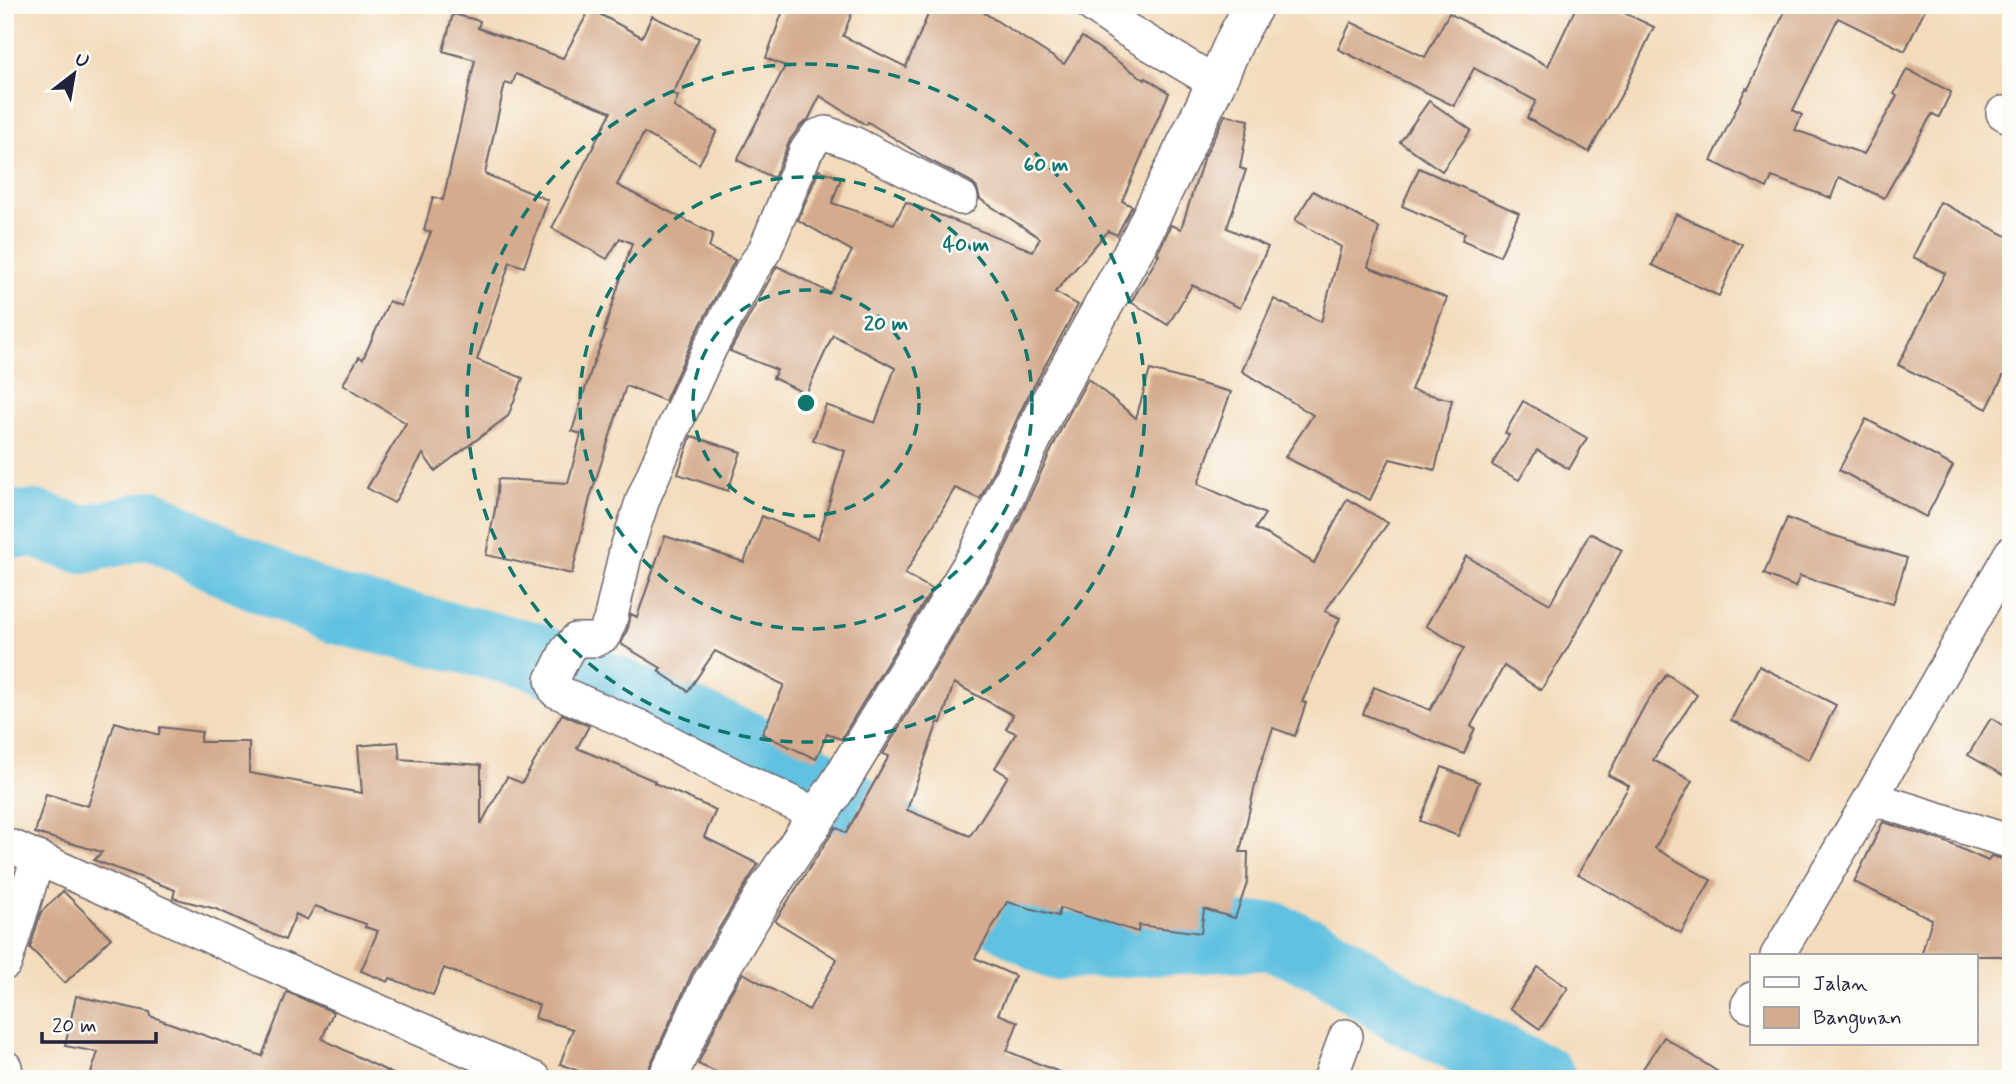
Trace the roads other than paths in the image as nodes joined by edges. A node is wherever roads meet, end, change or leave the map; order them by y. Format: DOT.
graph roads {
  1 [pos="1092,5"];
  2 [pos="1254,5"];
  3 [pos="1216,83"];
  4 [pos="961,198"];
  5 [pos="2011,553"];
  6 [pos="1871,798"];
  7 [pos="828,800"];
  8 [pos="2011,842"];
  9 [pos="5,846"];
  10 [pos="38,858"];
  11 [pos="1778,954"];
  12 [pos="5,963"];
  13 [pos="1346,1036"];
  14 [pos="5,1067"];
  15 [pos="7,1079"];
  16 [pos="535,1079"];
  17 [pos="667,1079"];
  18 [pos="1330,1079"];
  1 -- 3 [label="street"];
  2 -- 3 [label="street"];
  3 -- 7 [label="street"];
  4 -- 7 [label="street"];
  5 -- 6 [label="street"];
  6 -- 8 [label="street"];
  6 -- 11 [label="street"];
  7 -- 17 [label="street"];
  9 -- 10 [label="street"];
  10 -- 12 [label="street"];
  10 -- 16 [label="street"];
  13 -- 18 [label="street"];
  14 -- 15 [label="street"];
}
